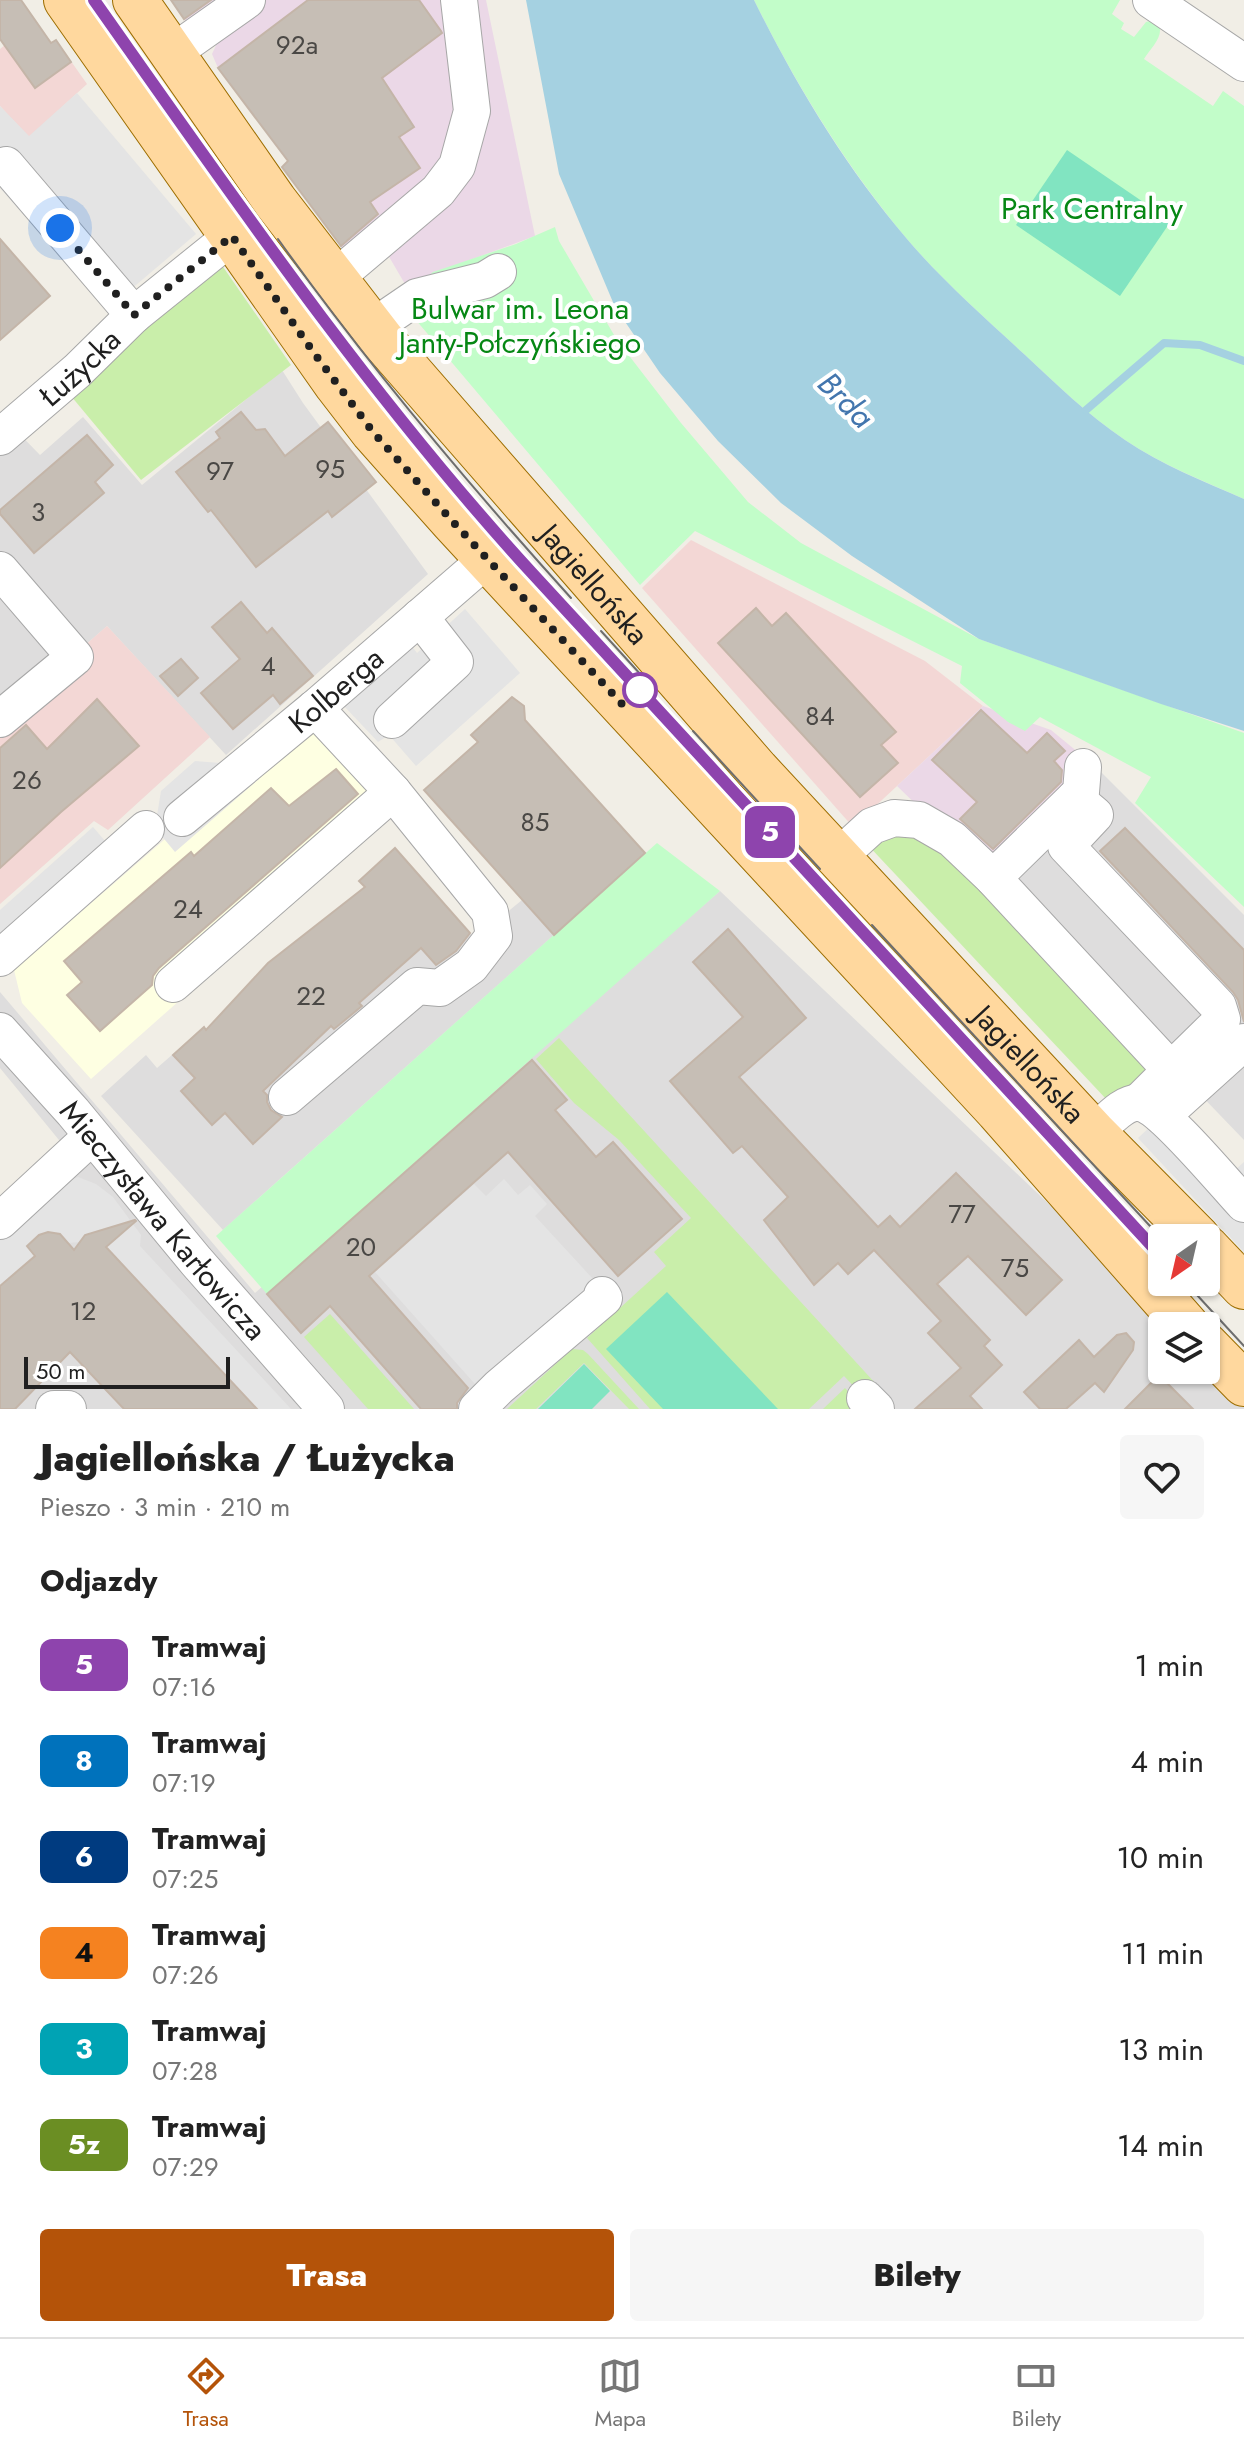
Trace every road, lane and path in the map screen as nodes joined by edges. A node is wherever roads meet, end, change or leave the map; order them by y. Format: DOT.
graph roads {
  1 [pos="66,0"];
  2 [pos="135,0"];
  3 [pos="247,0"];
  4 [pos="459,0"];
  5 [pos="1151,0"];
  6 [pos="172,53"];
  7 [pos="1244,63"];
  8 [pos="6,165"];
  9 [pos="232,236"];
  10 [pos="498,272"];
  11 [pos="334,279"];
  12 [pos="134,315"];
  13 [pos="373,327"];
  14 [pos="0,437"];
  15 [pos="487,559"];
  16 [pos="0,570"];
  17 [pos="420,617"];
  18 [pos="315,708"];
  19 [pos="0,719"];
  20 [pos="392,720"];
  21 [pos="393,792"];
  22 [pos="182,818"];
  23 [pos="146,829"];
  24 [pos="837,858"];
  25 [pos="993,878"];
  26 [pos="0,958"];
  27 [pos="173,984"];
  28 [pos="0,1031"];
  29 [pos="1244,1042"];
  30 [pos="1171,1070"];
  31 [pos="287,1097"];
  32 [pos="1150,1110"];
  33 [pos="1094,1133"];
  34 [pos="92,1136"];
  35 [pos="1244,1204"];
  36 [pos="0,1221"];
  37 [pos="1184,1224"];
  38 [pos="1220,1262"];
  39 [pos="1244,1287"];
  40 [pos="602,1295"];
  41 [pos="1175,1312"];
  42 [pos="1220,1359"];
  43 [pos="1244,1384"];
  44 [pos="490,1393"];
  45 [pos="54,1409"];
  46 [pos="68,1409"];
  47 [pos="326,1409"];
  1 -- 9 [label="main road, Jagiellońska"];
  2 -- 6 [label="main road, Jagiellońska"];
  3 -- 6 [label="street"];
  4 -- 11 [label="street"];
  5 -- 7 [label="street"];
  6 -- 11 [label="main road, Jagiellońska"];
  8 -- 12 [label="street"];
  9 -- 12 [label="street, Łużycka"];
  9 -- 15 [label="main road, Jagiellońska"];
  10 -- 13 [label="street"];
  11 -- 13 [label="main road, Jagiellońska"];
  12 -- 14 [label="street, Łużycka"];
  13 -- 24 [label="main road, Jagiellońska"];
  15 -- 17 [label="street, Kolberga"];
  15 -- 41 [label="main road, Jagiellońska"];
  16 -- 19 [label="street"];
  17 -- 18 [label="street, Kolberga"];
  17 -- 20 [label="street"];
  18 -- 21 [label="street"];
  18 -- 22 [label="street, Kolberga"];
  21 -- 27 [label="street"];
  21 -- 31 [label="street"];
  23 -- 26 [label="street"];
  24 -- 25 [label="street"];
  24 -- 33 [label="main road, Jagiellońska"];
  25 -- 30 [label="street"];
  25 -- 30 [label="street"];
  28 -- 34 [label="street, Mieczysława Karłowicza"];
  29 -- 32 [label="street"];
  30 -- 32 [label="street"];
  32 -- 33 [label="street"];
  32 -- 35 [label="street"];
  33 -- 37 [label="main road, Jagiellońska"];
  34 -- 36 [label="street"];
  34 -- 47 [label="street, Mieczysława Karłowicza"];
  38 -- 39 [label="main road"];
  40 -- 44 [label="street"];
  42 -- 43 [label="main road"];
  45 -- 46 [label="street"];
}
